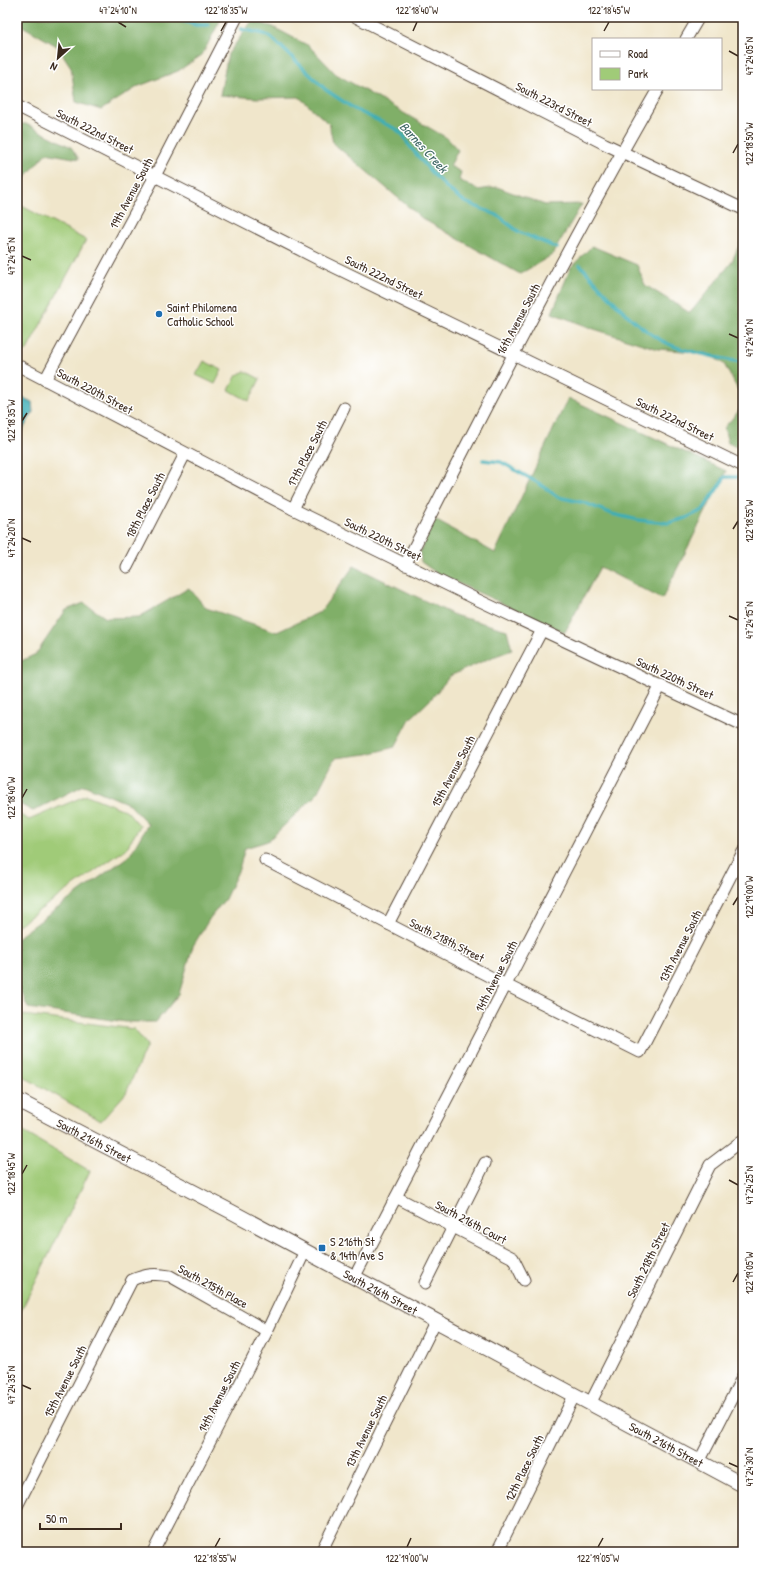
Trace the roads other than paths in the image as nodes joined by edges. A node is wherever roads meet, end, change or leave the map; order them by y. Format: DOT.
graph roads {
  1 [pos="237,17"];
  2 [pos="356,17"];
  3 [pos="699,17"];
  4 [pos="687,38"];
  5 [pos="657,90"];
  6 [pos="17,106"];
  7 [pos="621,152"];
  8 [pos="154,176"];
  9 [pos="743,208"];
  10 [pos="513,356"];
  11 [pos="17,365"];
  12 [pos="45,380"];
  13 [pos="344,408"];
  14 [pos="186,454"];
  15 [pos="743,466"];
  16 [pos="293,509"];
  17 [pos="405,565"];
  18 [pos="128,568"];
  19 [pos="542,630"];
  20 [pos="661,685"];
  21 [pos="743,725"];
  22 [pos="743,852"];
  23 [pos="265,860"];
  24 [pos="388,924"];
  25 [pos="506,985"];
  26 [pos="640,1052"];
  27 [pos="17,1100"];
  28 [pos="743,1140"];
  29 [pos="485,1163"];
  30 [pos="396,1197"];
  31 [pos="454,1227"];
  32 [pos="305,1251"];
  33 [pos="144,1275"];
  34 [pos="354,1278"];
  35 [pos="524,1280"];
  36 [pos="425,1283"];
  37 [pos="435,1322"];
  38 [pos="267,1331"];
  39 [pos="743,1376"];
  40 [pos="574,1396"];
  41 [pos="590,1404"];
  42 [pos="699,1462"];
  43 [pos="743,1485"];
  44 [pos="17,1506"];
  45 [pos="153,1552"];
  46 [pos="321,1552"];
  47 [pos="497,1552"];
  1 -- 8 [label="street, 19th Avenue South"];
  2 -- 7 [label="street, South 223rd Street"];
  3 -- 4 [label="street"];
  5 -- 7 [label="street, 16th Avenue South"];
  6 -- 8 [label="street, South 222nd Street"];
  7 -- 9 [label="street, South 223rd Street"];
  7 -- 10 [label="street, 16th Avenue South"];
  8 -- 10 [label="street, South 222nd Street"];
  8 -- 12 [label="street, 19th Avenue South"];
  10 -- 15 [label="street, South 222nd Street"];
  10 -- 17 [label="street, 16th Avenue South"];
  11 -- 12 [label="street, South 220th Street"];
  12 -- 14 [label="street, South 220th Street"];
  13 -- 16 [label="street, 17th Place South"];
  14 -- 16 [label="street, South 220th Street"];
  14 -- 18 [label="street, 18th Place South"];
  16 -- 17 [label="street, South 220th Street"];
  17 -- 19 [label="street, South 220th Street"];
  19 -- 20 [label="street, South 220th Street"];
  19 -- 24 [label="street, 15th Avenue South"];
  20 -- 21 [label="street, South 220th Street"];
  20 -- 25 [label="street, 14th Avenue South"];
  22 -- 26 [label="street, 13th Avenue South"];
  23 -- 24 [label="street, South 218th Street"];
  24 -- 25 [label="street, South 218th Street"];
  25 -- 26 [label="street, South 218th Street"];
  25 -- 30 [label="street, 14th Avenue South"];
  27 -- 32 [label="main road, South 216th Street"];
  28 -- 41 [label="street, South 218th Street"];
  29 -- 31 [label="street"];
  30 -- 31 [label="street, South 216th Court"];
  30 -- 34 [label="street, 14th Avenue South"];
  31 -- 35 [label="street, South 216th Court"];
  31 -- 36 [label="street"];
  32 -- 34 [label="main road, South 216th Street"];
  32 -- 38 [label="street, 14th Avenue South"];
  33 -- 38 [label="street, South 215th Place"];
  33 -- 44 [label="street, 15th Avenue South"];
  34 -- 37 [label="main road, South 216th Street"];
  37 -- 40 [label="main road, South 216th Street"];
  37 -- 46 [label="street, 13th Avenue South"];
  38 -- 45 [label="street, 14th Avenue South"];
  39 -- 42 [label="street"];
  40 -- 41 [label="main road, South 216th Street"];
  40 -- 47 [label="street, 12th Place South"];
  41 -- 42 [label="main road, South 216th Street"];
  42 -- 43 [label="main road, South 216th Street"];
}
